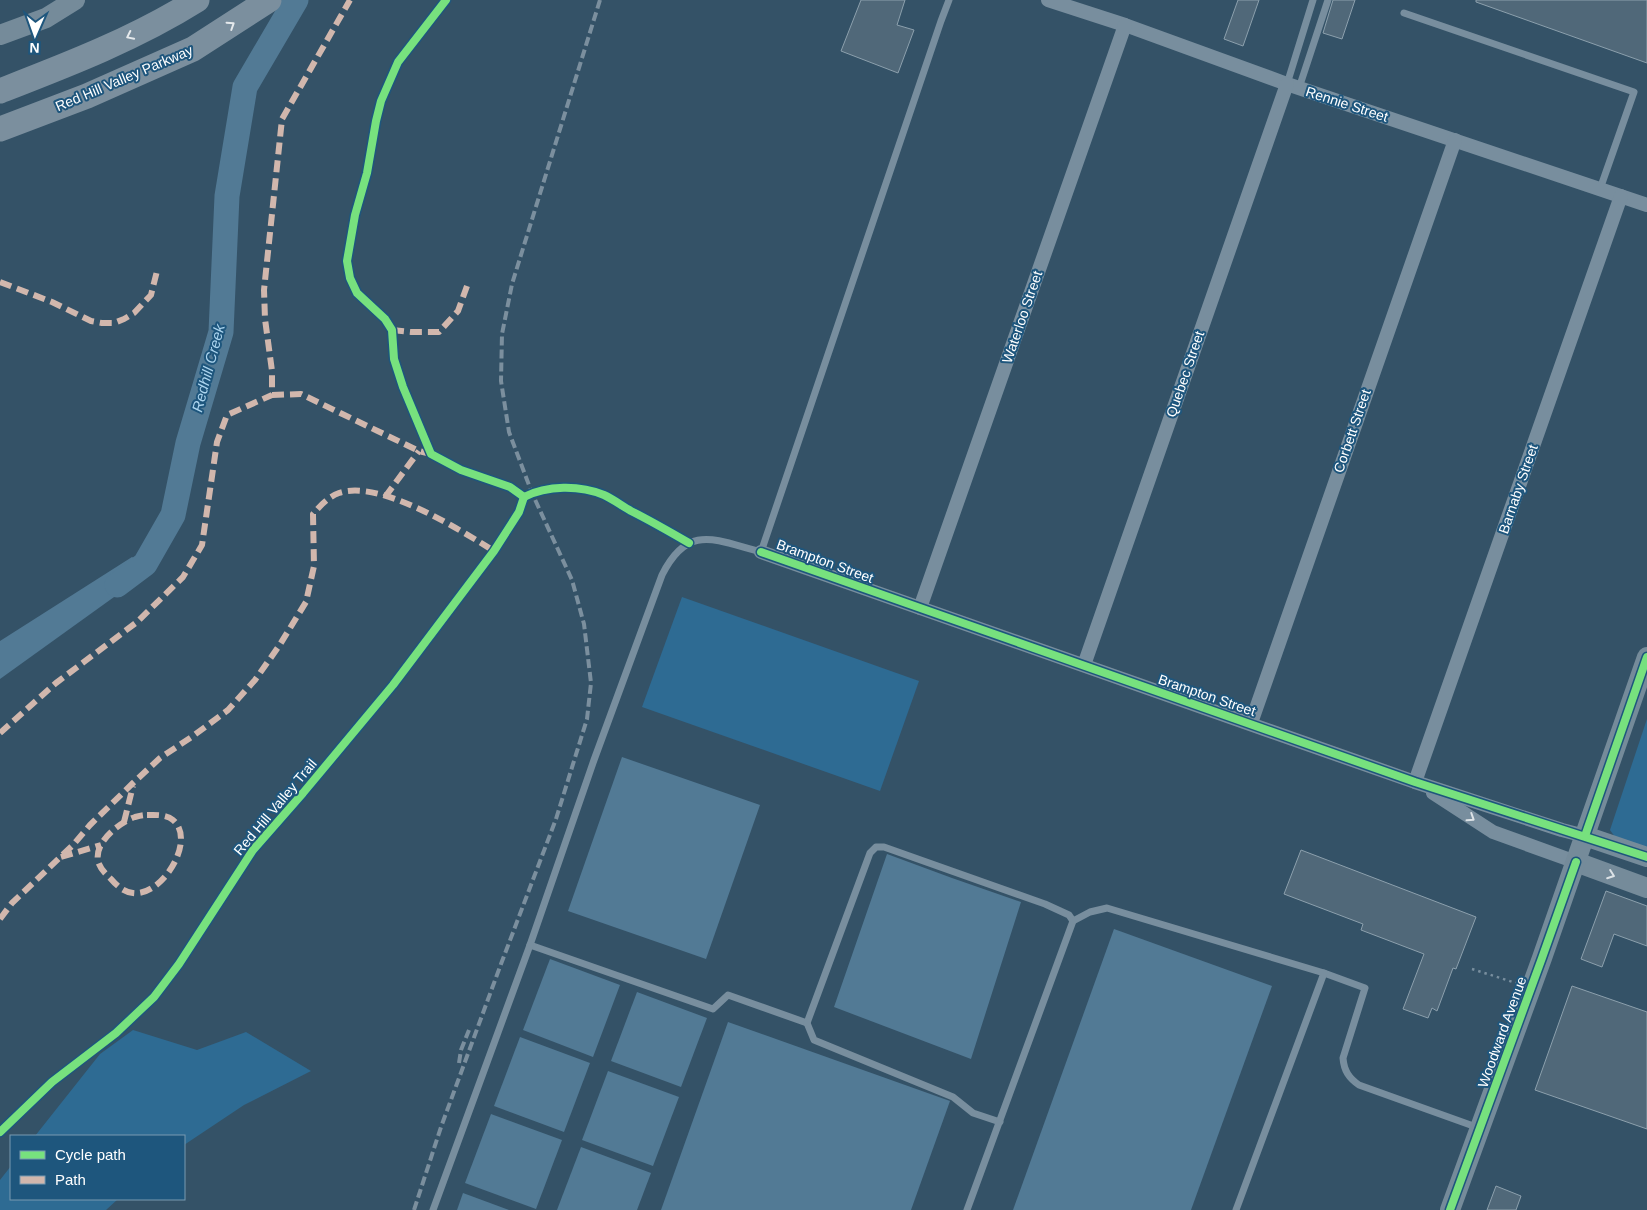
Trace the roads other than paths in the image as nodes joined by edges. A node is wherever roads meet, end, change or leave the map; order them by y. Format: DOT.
graph roads {
  1 [pos="75,0"];
  2 [pos="197,0"];
  3 [pos="269,0"];
  4 [pos="950,0"];
  5 [pos="1048,0"];
  6 [pos="1313,0"];
  7 [pos="1328,0"];
  8 [pos="1404,13"];
  9 [pos="1124,25"];
  10 [pos="0,34"];
  11 [pos="1293,86"];
  12 [pos="0,91"];
  13 [pos="0,129"];
  14 [pos="1455,140"];
  15 [pos="1600,189"];
  16 [pos="1621,196"];
  17 [pos="1647,205"];
  18 [pos="761,552"];
  19 [pos="920,608"];
  20 [pos="1647,657"];
  21 [pos="1084,665"];
  22 [pos="1641,687"];
  23 [pos="1251,723"];
  24 [pos="1415,782"];
  25 [pos="1585,836"];
  26 [pos="1647,857"];
  27 [pos="1576,862"];
  28 [pos="1647,888"];
  29 [pos="1073,920"];
  30 [pos="530,945"];
  31 [pos="1324,973"];
  32 [pos="807,1022"];
  33 [pos="1000,1122"];
  34 [pos="1480,1128"];
  35 [pos="433,1210"];
  36 [pos="967,1210"];
  37 [pos="1236,1210"];
  38 [pos="1450,1210"];
  1 -- 10 [label="main road"];
  2 -- 12 [label="highway, one-way"];
  13 -- 3 [label="highway, Red Hill Valley Parkway, one-way"];
  4 -- 18 [label="lane"];
  5 -- 9 [label="street, Rennie Street"];
  6 -- 11 [label="lane"];
  7 -- 11 [label="lane"];
  8 -- 15 [label="lane"];
  9 -- 11 [label="street, Rennie Street"];
  9 -- 19 [label="street, Waterloo Street"];
  11 -- 14 [label="street, Rennie Street"];
  11 -- 21 [label="street, Quebec Street"];
  14 -- 15 [label="street, Rennie Street"];
  14 -- 23 [label="street, Corbett Street"];
  15 -- 16 [label="street, Rennie Street"];
  16 -- 17 [label="street, Rennie Street"];
  16 -- 24 [label="street, Barnaby Street"];
  18 -- 19 [label="street, Brampton Street"];
  18 -- 30 [label="lane"];
  19 -- 21 [label="street, Brampton Street"];
  20 -- 22 [label="main road, Woodward Avenue"];
  21 -- 23 [label="street, Brampton Street"];
  22 -- 25 [label="main road, Woodward Avenue"];
  23 -- 24 [label="street, Brampton Street"];
  24 -- 25 [label="street, Brampton Street"];
  24 -- 27 [label="street, Brampton Street, one-way"];
  25 -- 26 [label="main road, Brampton Street"];
  25 -- 27 [label="main road, Woodward Avenue"];
  27 -- 28 [label="main road, Brampton Street, one-way"];
  27 -- 34 [label="main road, Woodward Avenue"];
  29 -- 31 [label="lane"];
  29 -- 32 [label="lane"];
  29 -- 33 [label="lane"];
  30 -- 32 [label="lane"];
  30 -- 35 [label="lane"];
  31 -- 34 [label="lane"];
  31 -- 37 [label="lane"];
  32 -- 33 [label="lane"];
  33 -- 36 [label="lane"];
  34 -- 38 [label="main road, Woodward Avenue"];
}
